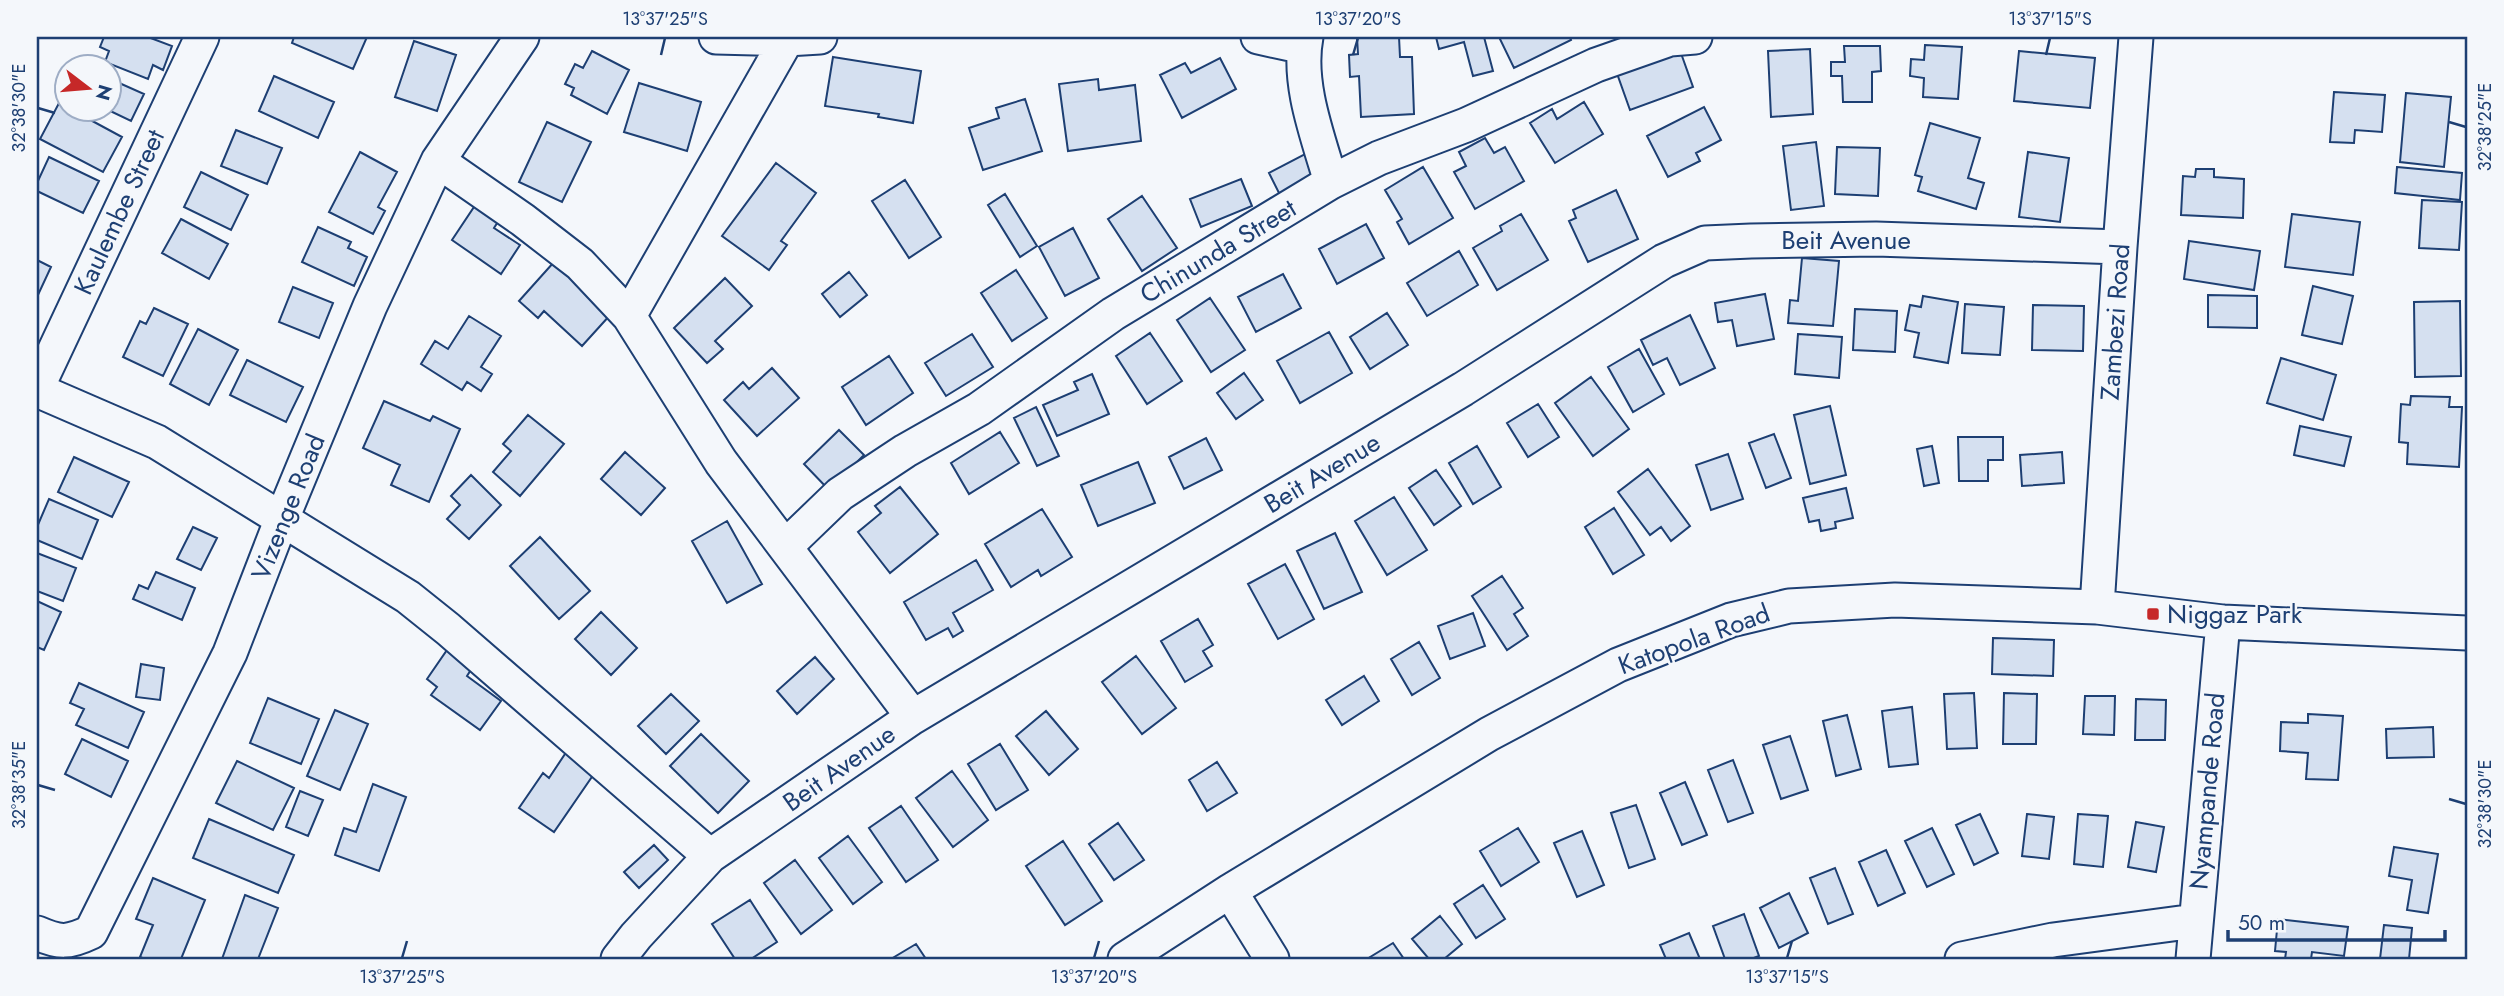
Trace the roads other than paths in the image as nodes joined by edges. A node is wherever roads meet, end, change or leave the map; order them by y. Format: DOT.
graph roads {
  1 [pos="202,37"];
  2 [pos="522,37"];
  3 [pos="716,37"];
  4 [pos="820,37"];
  5 [pos="1258,37"];
  6 [pos="1695,37"];
  7 [pos="2136,37"];
  8 [pos="787,38"];
  9 [pos="1305,42"];
  10 [pos="438,161"];
  11 [pos="1331,182"];
  12 [pos="2120,247"];
  13 [pos="629,316"];
  14 [pos="37,389"];
  15 [pos="281,521"];
  16 [pos="785,547"];
  17 [pos="2096,607"];
  18 [pos="2223,622"];
  19 [pos="2467,634"];
  20 [pos="913,717"];
  21 [pos="710,856"];
  22 [pos="1230,891"];
  23 [pos="2195,921"];
  24 [pos="37,933"];
  25 [pos="618,959"];
  26 [pos="1125,959"];
  27 [pos="1272,959"];
  28 [pos="1962,959"];
  29 [pos="2193,959"];
  1 -- 14 [label="street, Kaulembe Street"];
  2 -- 10 [label="street, Vizenge Road"];
  3 -- 8 [label="street"];
  4 -- 8 [label="street"];
  5 -- 9 [label="street"];
  6 -- 11 [label="street, Chinunda Street"];
  7 -- 12 [label="street, Zambezi Road"];
  8 -- 13 [label="street"];
  9 -- 11 [label="street"];
  10 -- 13 [label="street"];
  10 -- 15 [label="street, Vizenge Road"];
  11 -- 16 [label="street, Chinunda Street"];
  12 -- 17 [label="street, Zambezi Road"];
  12 -- 20 [label="street, Beit Avenue"];
  13 -- 16 [label="street"];
  14 -- 15 [label="street"];
  15 -- 21 [label="street"];
  15 -- 24 [label="street, Vizenge Road"];
  16 -- 20 [label="street"];
  17 -- 18 [label="street, Katopola Road"];
  17 -- 22 [label="street, Katopola Road"];
  18 -- 19 [label="street, Katopola Road"];
  18 -- 23 [label="street, Nyampande Road"];
  20 -- 21 [label="street, Beit Avenue"];
  21 -- 25 [label="street, Beit Avenue"];
  22 -- 26 [label="street, Katopola Road"];
  22 -- 27 [label="street"];
  23 -- 28 [label="street"];
  23 -- 29 [label="street, Nyampande Road"];
}
